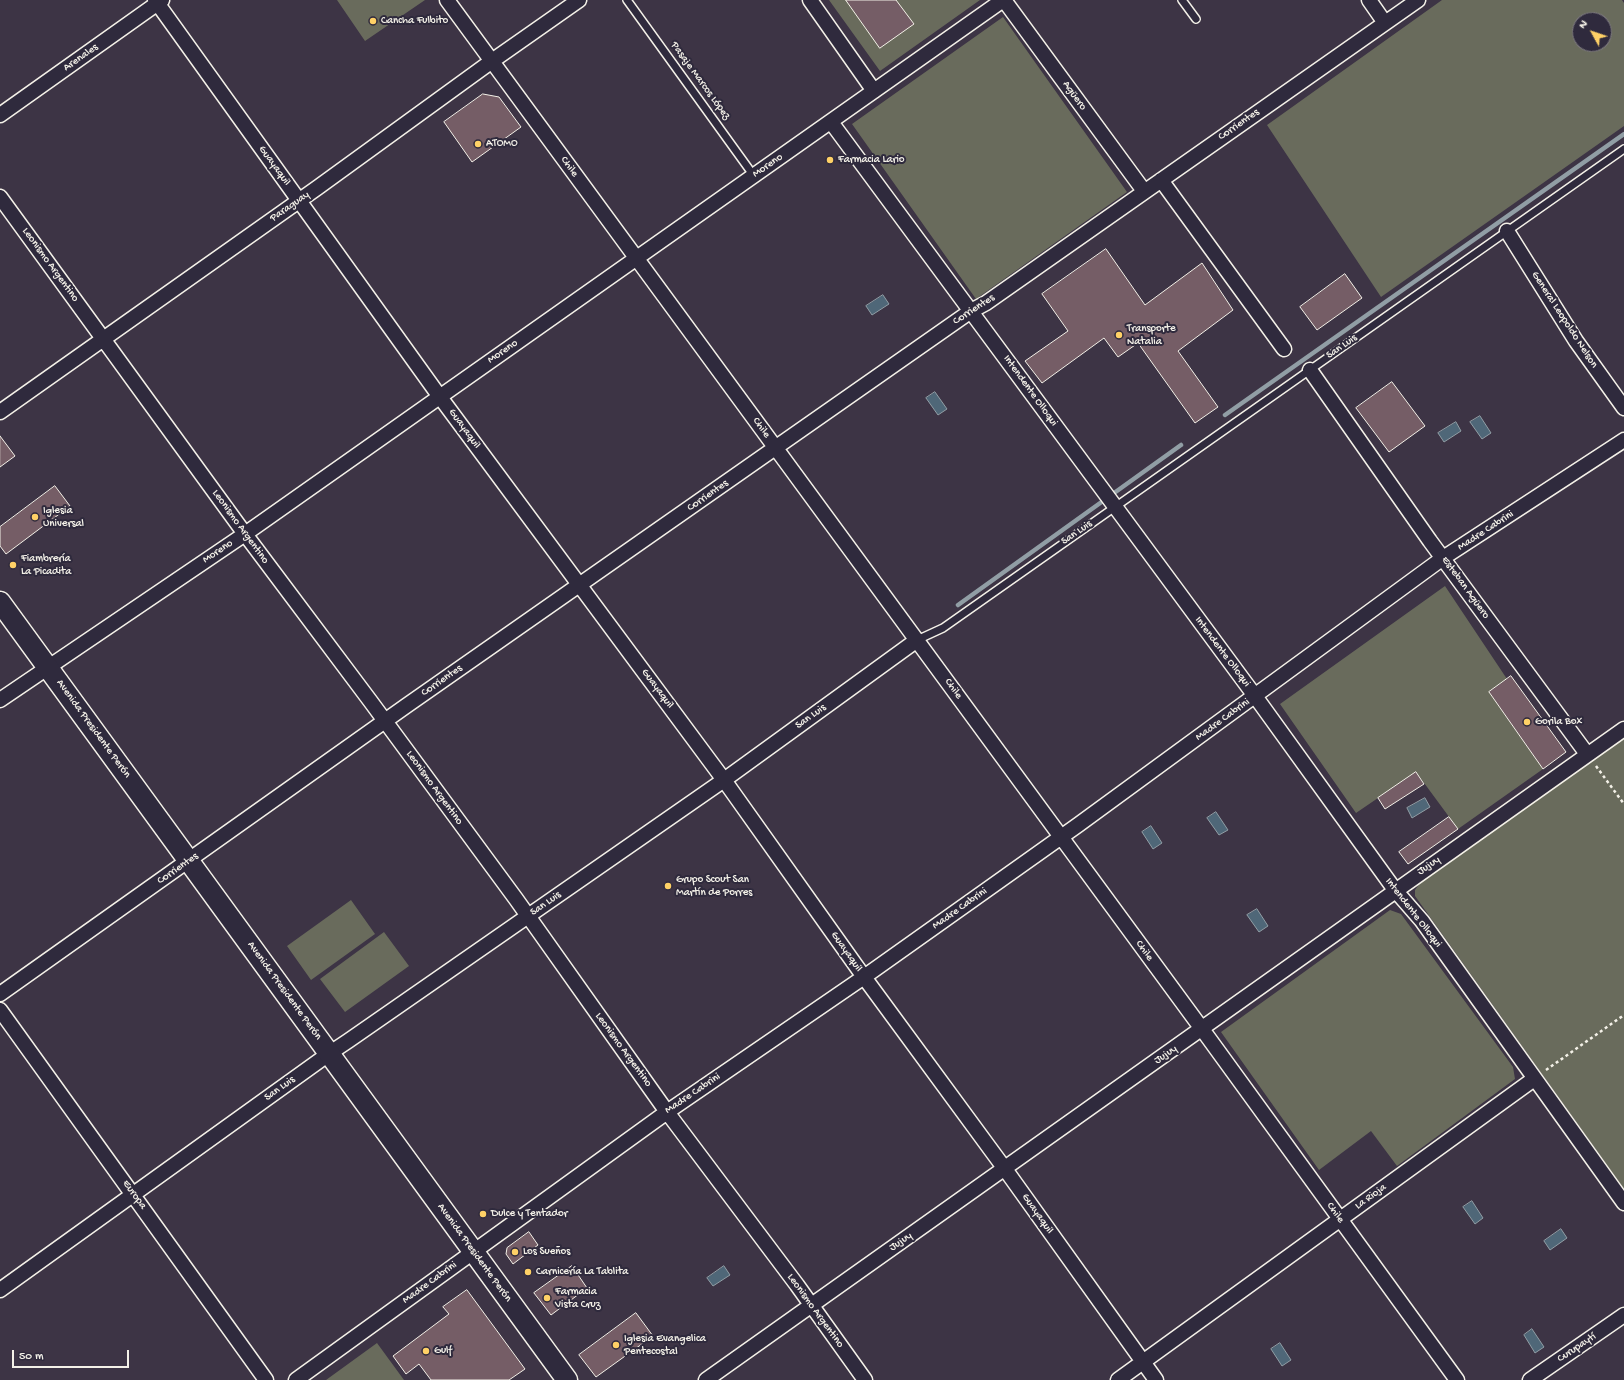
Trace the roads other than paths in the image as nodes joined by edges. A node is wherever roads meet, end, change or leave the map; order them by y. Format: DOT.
graph roads {
  1 [pos="447,0"];
  2 [pos="580,0"];
  3 [pos="627,0"];
  4 [pos="810,0"];
  5 [pos="1004,0"];
  6 [pos="1182,0"];
  7 [pos="1369,0"];
  8 [pos="1418,0"];
  9 [pos="158,1"];
  10 [pos="1196,19"];
  11 [pos="1385,23"];
  12 [pos="492,61"];
  13 [pos="874,91"];
  14 [pos="0,115"];
  15 [pos="831,122"];
  16 [pos="1624,148"];
  17 [pos="754,176"];
  18 [pos="1161,180"];
  19 [pos="1144,191"];
  20 [pos="0,197"];
  21 [pos="299,201"];
  22 [pos="1507,231"];
  23 [pos="636,259"];
  24 [pos="971,311"];
  25 [pos="103,339"];
  26 [pos="1284,349"];
  27 [pos="1310,370"];
  28 [pos="440,397"];
  29 [pos="1624,408"];
  30 [pos="0,412"];
  31 [pos="1624,440"];
  32 [pos="776,448"];
  33 [pos="1114,507"];
  34 [pos="245,534"];
  35 [pos="1443,558"];
  36 [pos="579,585"];
  37 [pos="0,602"];
  38 [pos="917,640"];
  39 [pos="48,668"];
  40 [pos="1255,696"];
  41 [pos="0,700"];
  42 [pos="385,721"];
  43 [pos="1624,729"];
  44 [pos="1587,754"];
  45 [pos="724,780"];
  46 [pos="1060,838"];
  47 [pos="189,861"];
  48 [pos="1395,890"];
  49 [pos="528,918"];
  50 [pos="864,977"];
  51 [pos="0,994"];
  52 [pos="0,1010"];
  53 [pos="1202,1030"];
  54 [pos="330,1053"];
  55 [pos="1534,1079"];
  56 [pos="667,1112"];
  57 [pos="1005,1169"];
  58 [pos="134,1195"];
  59 [pos="1624,1203"];
  60 [pos="1340,1220"];
  61 [pos="473,1251"];
  62 [pos="0,1290"];
  63 [pos="811,1305"];
  64 [pos="1624,1315"];
  65 [pos="1143,1362"];
  66 [pos="266,1380"];
  67 [pos="296,1380"];
  68 [pos="567,1380"];
  69 [pos="706,1380"];
  70 [pos="864,1380"];
  71 [pos="1118,1380"];
  72 [pos="1156,1380"];
  73 [pos="1457,1380"];
  74 [pos="1530,1380"];
  1 -- 12 [label="street, Chile"];
  2 -- 12 [label="street, Paraguay"];
  3 -- 17 [label="lane, Pasaje Marcos López"];
  4 -- 13 [label="street"];
  5 -- 13 [label="street, Moreno"];
  5 -- 19 [label="street, Agüero"];
  6 -- 10 [label="lane"];
  7 -- 11 [label="street"];
  8 -- 11 [label="street, Corrientes"];
  9 -- 14 [label="street, Arenales"];
  9 -- 21 [label="street, Guayaquil"];
  11 -- 18 [label="street, Corrientes"];
  12 -- 21 [label="street, Paraguay"];
  12 -- 23 [label="street, Chile"];
  13 -- 15 [label="street, Moreno"];
  15 -- 17 [label="street, Moreno"];
  15 -- 24 [label="street, Intendente Olloqui"];
  16 -- 22 [label="lane, San Luis"];
  17 -- 23 [label="street, Moreno"];
  18 -- 19 [label="street, Corrientes"];
  18 -- 26 [label="street"];
  19 -- 24 [label="street, Corrientes"];
  20 -- 25 [label="street, Leonismo Argentino"];
  21 -- 25 [label="street, Paraguay"];
  21 -- 28 [label="street, Guayaquil"];
  22 -- 27 [label="lane, San Luis"];
  22 -- 29 [label="street, General Leopoldo Nelson"];
  23 -- 28 [label="street, Moreno"];
  23 -- 32 [label="street, Chile"];
  24 -- 32 [label="street, Corrientes"];
  24 -- 33 [label="street, Intendente Olloqui"];
  25 -- 30 [label="street, Paraguay"];
  25 -- 34 [label="street, Leonismo Argentino"];
  27 -- 33 [label="lane, San Luis"];
  27 -- 35 [label="street, Esteban Agüero"];
  28 -- 34 [label="street, Moreno"];
  28 -- 36 [label="street, Guayaquil"];
  31 -- 35 [label="street, Madre Cabrini"];
  32 -- 36 [label="street, Corrientes"];
  32 -- 38 [label="street, Chile"];
  33 -- 38 [label="lane, San Luis"];
  33 -- 40 [label="street, Intendente Olloqui"];
  34 -- 39 [label="street, Moreno"];
  34 -- 42 [label="street, Leonismo Argentino"];
  35 -- 40 [label="street, Madre Cabrini"];
  35 -- 44 [label="street, Esteban Agüero"];
  36 -- 42 [label="street, Corrientes"];
  36 -- 45 [label="street, Guayaquil"];
  37 -- 39 [label="main road, Avenida Presidente Perón"];
  38 -- 45 [label="street, San Luis"];
  38 -- 46 [label="street, Chile"];
  39 -- 41 [label="street, Moreno"];
  39 -- 47 [label="main road, Avenida Presidente Perón"];
  40 -- 46 [label="street, Madre Cabrini"];
  40 -- 48 [label="street, Intendente Olloqui"];
  42 -- 47 [label="street, Corrientes"];
  42 -- 49 [label="street, Leonismo Argentino"];
  43 -- 44 [label="street, Jujuy"];
  44 -- 48 [label="street, Jujuy"];
  45 -- 49 [label="street, San Luis"];
  45 -- 50 [label="street, Guayaquil"];
  46 -- 50 [label="street, Madre Cabrini"];
  46 -- 53 [label="street, Chile"];
  47 -- 51 [label="street, Corrientes"];
  47 -- 54 [label="main road, Avenida Presidente Perón"];
  48 -- 53 [label="street, Jujuy"];
  48 -- 55 [label="street, Intendente Olloqui"];
  49 -- 54 [label="street, San Luis"];
  49 -- 56 [label="street, Leonismo Argentino"];
  50 -- 56 [label="street, Madre Cabrini"];
  50 -- 57 [label="street, Guayaquil"];
  52 -- 58 [label="street, Europa"];
  53 -- 57 [label="street, Jujuy"];
  53 -- 60 [label="street, Chile"];
  54 -- 58 [label="street, San Luis"];
  54 -- 61 [label="main road, Avenida Presidente Perón"];
  55 -- 59 [label="street, Intendente Olloqui"];
  55 -- 60 [label="street, La Rioja"];
  56 -- 61 [label="street, Madre Cabrini"];
  56 -- 63 [label="street, Leonismo Argentino"];
  57 -- 63 [label="street, Jujuy"];
  57 -- 65 [label="street, Guayaquil"];
  58 -- 62 [label="street, San Luis"];
  58 -- 66 [label="street, Europa"];
  60 -- 65 [label="street, La Rioja"];
  60 -- 73 [label="street, Chile"];
  61 -- 67 [label="street, Madre Cabrini"];
  61 -- 68 [label="main road, Avenida Presidente Perón"];
  63 -- 69 [label="street, Jujuy"];
  63 -- 70 [label="street, Leonismo Argentino"];
  64 -- 74 [label="street, Curupaytí"];
  65 -- 71 [label="street, La Rioja"];
  65 -- 72 [label="street, Guayaquil"];
}
